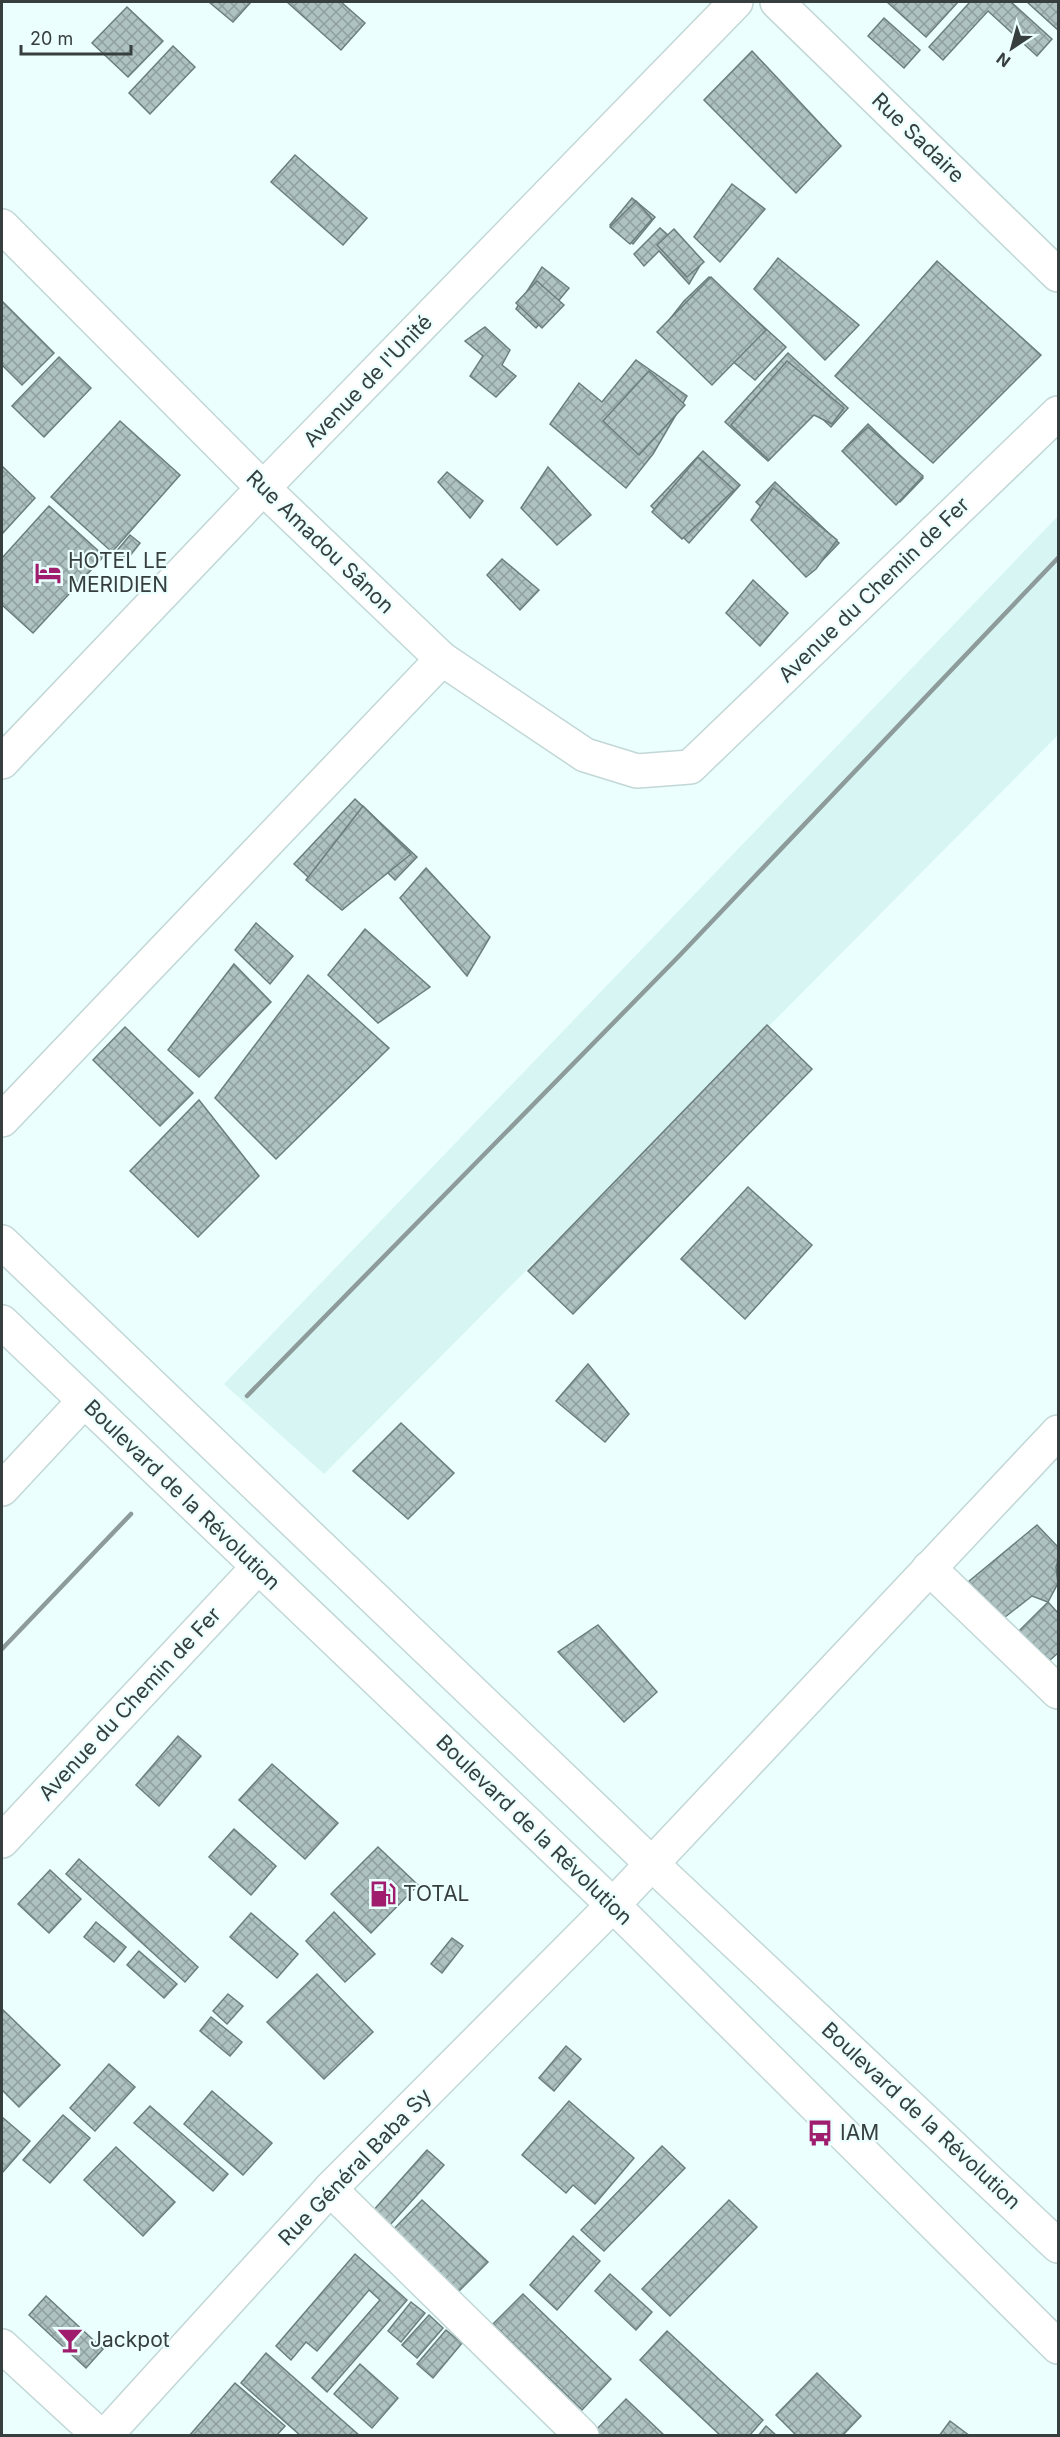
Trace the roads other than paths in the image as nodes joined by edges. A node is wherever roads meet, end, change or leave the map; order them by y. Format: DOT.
graph roads {
  1 [pos="735,2"];
  2 [pos="777,2"];
  3 [pos="2,226"];
  4 [pos="1059,275"];
  5 [pos="1059,413"];
  6 [pos="263,488"];
  7 [pos="442,659"];
  8 [pos="2,762"];
  9 [pos="690,767"];
  10 [pos="2,1120"];
  11 [pos="2,1242"];
  12 [pos="2,1322"];
  13 [pos="84,1401"];
  14 [pos="1059,1432"];
  15 [pos="2,1489"];
  16 [pos="258,1567"];
  17 [pos="928,1568"];
  18 [pos="1059,1692"];
  19 [pos="2,1841"];
  20 [pos="652,1864"];
  21 [pos="613,1905"];
  22 [pos="330,2189"];
  23 [pos="1059,2246"];
  24 [pos="2,2346"];
  25 [pos="1059,2347"];
  26 [pos="100,2436"];
  27 [pos="105,2436"];
  28 [pos="582,2436"];
  1 -- 6 [label="street, Avenue de l'Unité"];
  2 -- 4 [label="street, Rue Sadaire"];
  3 -- 6 [label="street, Rue Amadou Sânon"];
  5 -- 9 [label="street, Avenue du Chemin de Fer"];
  6 -- 7 [label="street, Rue Amadou Sânon"];
  6 -- 8 [label="street, Avenue de l'Unité"];
  7 -- 9 [label="street, Rue Amadou Sânon"];
  7 -- 10 [label="street"];
  11 -- 20 [label="street, Boulevard de la Révolution"];
  12 -- 13 [label="street, Boulevard de la Révolution"];
  13 -- 15 [label="street"];
  13 -- 16 [label="street, Boulevard de la Révolution"];
  14 -- 17 [label="street, Rue Général Baba Sy"];
  16 -- 19 [label="street, Avenue du Chemin de Fer"];
  16 -- 21 [label="street, Boulevard de la Révolution"];
  17 -- 18 [label="street"];
  17 -- 20 [label="street, Rue Général Baba Sy"];
  20 -- 21 [label="street, Rue Général Baba Sy"];
  20 -- 23 [label="street, Boulevard de la Révolution"];
  21 -- 22 [label="street, Rue Général Baba Sy"];
  21 -- 25 [label="street, Boulevard de la Révolution"];
  22 -- 27 [label="street, Rue Général Baba Sy"];
  22 -- 28 [label="street"];
  24 -- 26 [label="street"];
}
